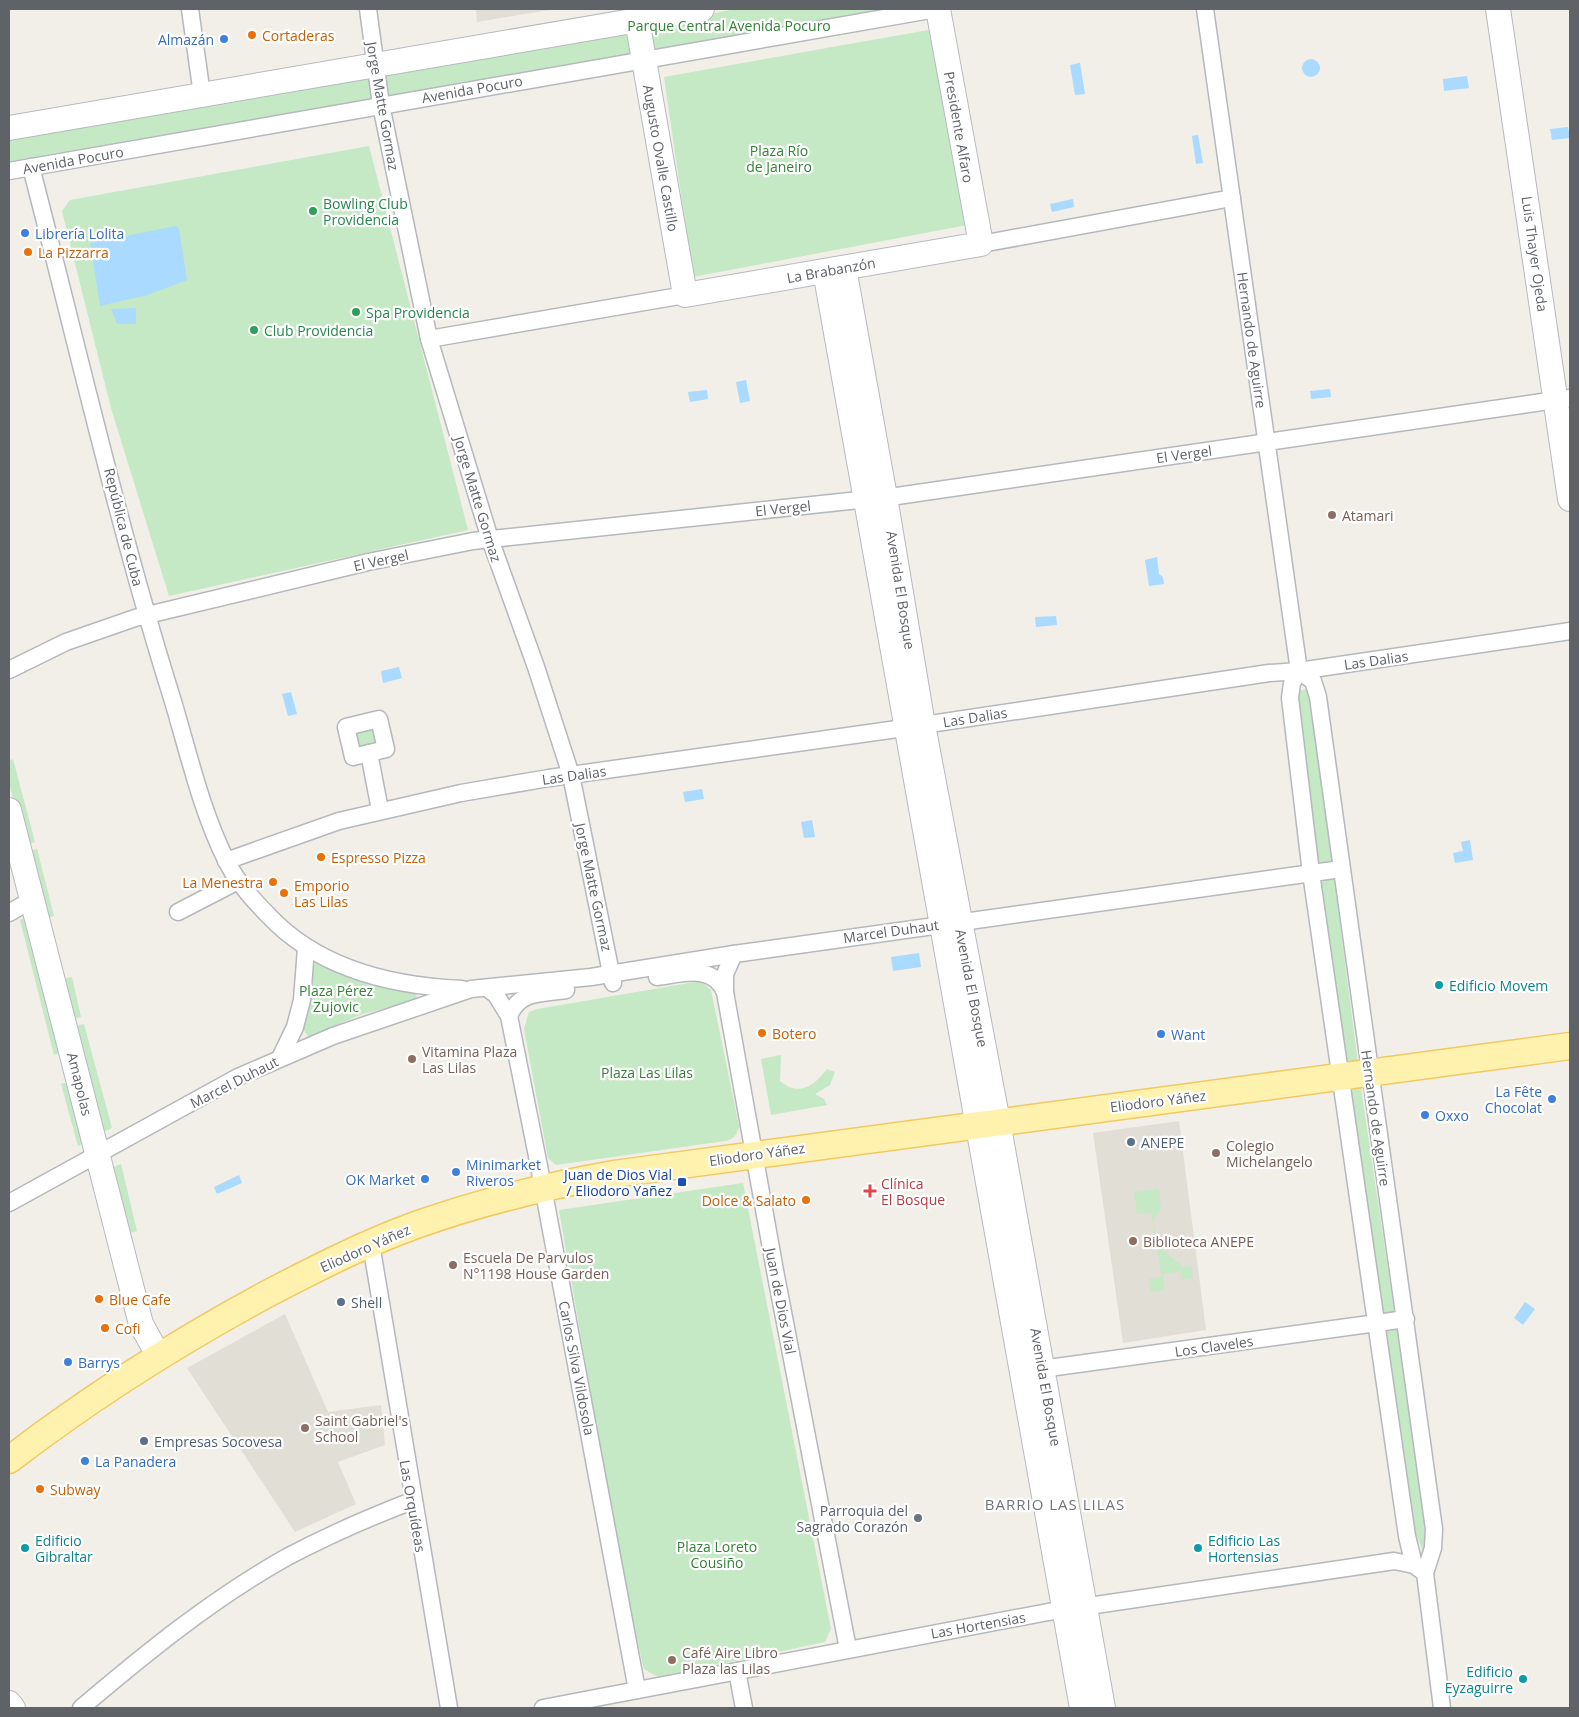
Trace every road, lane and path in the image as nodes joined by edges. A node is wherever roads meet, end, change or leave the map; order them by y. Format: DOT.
graph roads {
  1 [pos="190,9"];
  2 [pos="368,9"];
  3 [pos="702,9"];
  4 [pos="937,9"];
  5 [pos="1205,9"];
  6 [pos="1498,9"];
  7 [pos="637,20"];
  8 [pos="644,59"];
  9 [pos="374,65"];
  10 [pos="202,95"];
  11 [pos="381,105"];
  12 [pos="9,128"];
  13 [pos="31,167"];
  14 [pos="9,171"];
  15 [pos="1232,198"];
  16 [pos="980,244"];
  17 [pos="834,269"];
  18 [pos="685,295"];
  19 [pos="429,339"];
  20 [pos="1564,399"];
  21 [pos="1266,442"];
  22 [pos="876,498"];
  23 [pos="1570,499"];
  24 [pos="490,539"];
  25 [pos="146,615"];
  26 [pos="1570,631"];
  27 [pos="9,670"];
  28 [pos="1299,671"];
  29 [pos="915,726"];
  30 [pos="369,753"];
  31 [pos="570,775"];
  32 [pos="9,810"];
  33 [pos="380,810"];
  34 [pos="226,861"];
  35 [pos="1341,869"];
  36 [pos="1311,873"];
  37 [pos="238,881"];
  38 [pos="33,899"];
  39 [pos="178,912"];
  40 [pos="9,913"];
  41 [pos="951,923"];
  42 [pos="306,948"];
  43 [pos="734,954"];
  44 [pos="612,978"];
  45 [pos="479,988"];
  46 [pos="725,992"];
  47 [pos="509,1016"];
  48 [pos="1570,1046"];
  49 [pos="280,1058"];
  50 [pos="1369,1073"];
  51 [pos="1340,1077"];
  52 [pos="988,1123"];
  53 [pos="98,1154"];
  54 [pos="754,1155"];
  55 [pos="543,1187"];
  56 [pos="9,1203"];
  57 [pos="371,1244"];
  58 [pos="1406,1319"];
  59 [pos="1376,1323"];
  60 [pos="158,1355"];
  61 [pos="1032,1370"];
  62 [pos="9,1460"];
  63 [pos="412,1501"];
  64 [pos="1420,1569"];
  65 [pos="1075,1608"];
  66 [pos="848,1649"];
  67 [pos="738,1671"];
  68 [pos="637,1690"];
  69 [pos="9,1704"];
  70 [pos="13,1708"];
  71 [pos="81,1708"];
  72 [pos="449,1708"];
  73 [pos="543,1708"];
  74 [pos="744,1708"];
  75 [pos="1082,1708"];
  76 [pos="1104,1708"];
  77 [pos="1442,1708"];
  1 -- 10 [label="street"];
  2 -- 9 [label="street, Jorge Matte Gormaz"];
  3 -- 7 [label="street"];
  4 -- 8 [label="street, Avenida Pocuro"];
  4 -- 16 [label="street, Presidente Alfaro"];
  5 -- 15 [label="street, Hernando de Aguirre"];
  6 -- 20 [label="street, Luis Thayer Ojeda"];
  7 -- 8 [label="street, Augusto Ovalle Castillo"];
  7 -- 9 [label="street"];
  8 -- 11 [label="street, Avenida Pocuro"];
  8 -- 18 [label="street, Augusto Ovalle Castillo"];
  9 -- 10 [label="street"];
  9 -- 11 [label="street, Jorge Matte Gormaz"];
  10 -- 12 [label="street"];
  11 -- 13 [label="street, Avenida Pocuro"];
  11 -- 19 [label="street, Jorge Matte Gormaz"];
  13 -- 14 [label="street, Avenida Pocuro"];
  13 -- 25 [label="street, República de Cuba"];
  15 -- 16 [label="street, La Brabanzón"];
  15 -- 21 [label="street, Hernando de Aguirre"];
  16 -- 17 [label="street, La Brabanzón"];
  17 -- 18 [label="street, La Brabanzón"];
  17 -- 22 [label="street, Avenida El Bosque"];
  18 -- 19 [label="street, La Brabanzón"];
  19 -- 24 [label="street, Jorge Matte Gormaz"];
  20 -- 21 [label="street, El Vergel"];
  20 -- 23 [label="street, Luis Thayer Ojeda"];
  21 -- 22 [label="street, El Vergel"];
  21 -- 28 [label="street, Hernando de Aguirre"];
  22 -- 24 [label="street, El Vergel"];
  22 -- 29 [label="street, Avenida El Bosque"];
  24 -- 25 [label="street, El Vergel"];
  24 -- 31 [label="street, Jorge Matte Gormaz"];
  25 -- 27 [label="street, El Vergel"];
  25 -- 34 [label="street, República de Cuba"];
  26 -- 28 [label="street, Las Dalias"];
  28 -- 29 [label="street, Las Dalias"];
  28 -- 35 [label="street, Hernando de Aguirre"];
  28 -- 36 [label="street, Hernando de Aguirre"];
  29 -- 31 [label="street, Las Dalias"];
  29 -- 41 [label="street, Avenida El Bosque"];
  30 -- 33 [label="street"];
  31 -- 33 [label="street, Las Dalias"];
  31 -- 44 [label="street, Jorge Matte Gormaz"];
  32 -- 38 [label="street, Amapolas"];
  33 -- 34 [label="street, Las Dalias"];
  34 -- 37 [label="street, República de Cuba"];
  35 -- 36 [label="street, Marcel Duhaut"];
  35 -- 50 [label="street, Hernando de Aguirre"];
  36 -- 41 [label="street, Marcel Duhaut"];
  36 -- 51 [label="street, Hernando de Aguirre"];
  37 -- 39 [label="street"];
  37 -- 42 [label="street, República de Cuba"];
  38 -- 40 [label="street"];
  38 -- 53 [label="street, Amapolas"];
  41 -- 43 [label="street, Marcel Duhaut"];
  41 -- 52 [label="street, Avenida El Bosque"];
  42 -- 45 [label="street, Marcel Duhaut"];
  42 -- 49 [label="street"];
  43 -- 44 [label="street, Marcel Duhaut"];
  43 -- 46 [label="street, Juan de Dios Vial"];
  44 -- 45 [label="street, Marcel Duhaut"];
  44 -- 46 [label="street"];
  44 -- 47 [label="street"];
  45 -- 47 [label="street, Carlos Silva Vildosola"];
  45 -- 49 [label="street, Marcel Duhaut"];
  46 -- 54 [label="street, Juan de Dios Vial"];
  47 -- 55 [label="street, Carlos Silva Vildosola"];
  48 -- 50 [label="main road, Eliodoro Yáñez"];
  49 -- 53 [label="street, Marcel Duhaut"];
  50 -- 51 [label="main road, Eliodoro Yáñez"];
  50 -- 58 [label="street, Hernando de Aguirre"];
  51 -- 52 [label="main road, Eliodoro Yáñez"];
  51 -- 59 [label="street, Hernando de Aguirre"];
  52 -- 54 [label="main road, Eliodoro Yáñez"];
  52 -- 61 [label="street, Avenida El Bosque"];
  53 -- 56 [label="street, Marcel Duhaut"];
  53 -- 60 [label="street, Amapolas"];
  54 -- 55 [label="main road, Eliodoro Yáñez"];
  54 -- 66 [label="street, Juan de Dios Vial"];
  55 -- 57 [label="main road, Eliodoro Yáñez"];
  55 -- 68 [label="street, Carlos Silva Vildosola"];
  57 -- 60 [label="main road, Eliodoro Yáñez"];
  57 -- 63 [label="street, Las Orquídeas"];
  58 -- 59 [label="street, Los Claveles"];
  58 -- 64 [label="street, Hernando de Aguirre"];
  59 -- 61 [label="street, Los Claveles"];
  59 -- 64 [label="street, Hernando de Aguirre"];
  60 -- 62 [label="main road, Eliodoro Yáñez"];
  61 -- 65 [label="street, Avenida El Bosque"];
  63 -- 71 [label="street"];
  63 -- 72 [label="street, Las Orquídeas"];
  64 -- 65 [label="street, Las Hortensias"];
  64 -- 77 [label="street, Hernando de Aguirre"];
  65 -- 66 [label="street, Las Hortensias"];
  65 -- 75 [label="street, Avenida El Bosque"];
  65 -- 76 [label="street, Avenida El Bosque"];
  66 -- 67 [label="street, Las Hortensias"];
  67 -- 68 [label="street, Las Hortensias"];
  67 -- 74 [label="street"];
  68 -- 73 [label="street, Las Hortensias"];
  69 -- 70 [label="street"];
}
